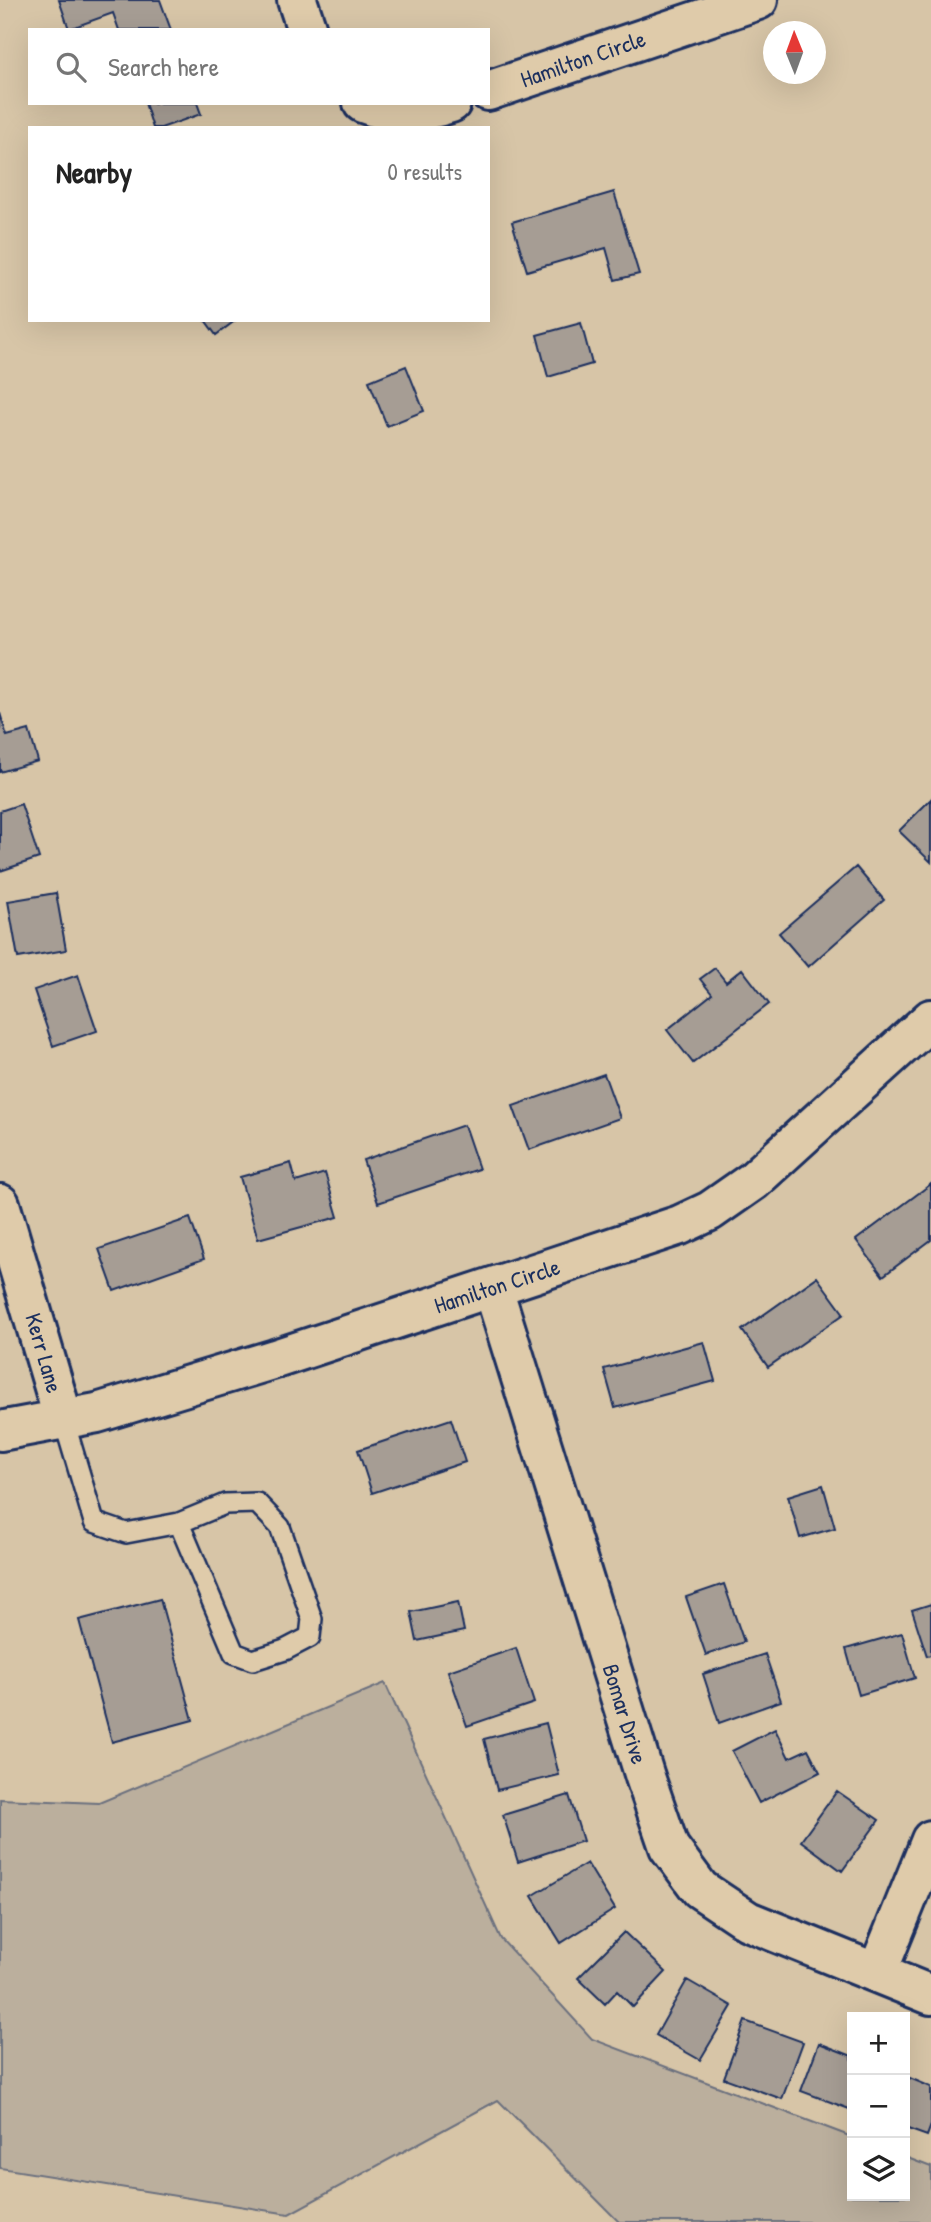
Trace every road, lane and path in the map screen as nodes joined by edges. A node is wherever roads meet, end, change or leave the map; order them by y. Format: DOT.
graph roads {
  1 [pos="297,0"];
  2 [pos="758,0"];
  3 [pos="306,28"];
  4 [pos="490,90"];
  5 [pos="368,105"];
  6 [pos="443,105"];
  7 [pos="931,1019"];
  8 [pos="0,1205"];
  9 [pos="493,1287"];
  10 [pos="64,1421"];
  11 [pos="0,1432"];
  12 [pos="179,1523"];
  13 [pos="931,1840"];
  14 [pos="877,1973"];
  15 [pos="931,1995"];
  1 -- 3 [label="street"];
  2 -- 4 [label="street, Hamilton Circle"];
  5 -- 6 [label="street"];
  7 -- 9 [label="street, Hamilton Circle"];
  8 -- 10 [label="street, Kerr Lane"];
  9 -- 10 [label="street, Hamilton Circle"];
  9 -- 14 [label="street, Bomar Drive"];
  10 -- 11 [label="street, Hamilton Circle"];
  10 -- 12 [label="lane"];
  12 -- 12 [label="lane"];
  13 -- 14 [label="street"];
  14 -- 15 [label="street, Bomar Drive"];
}
